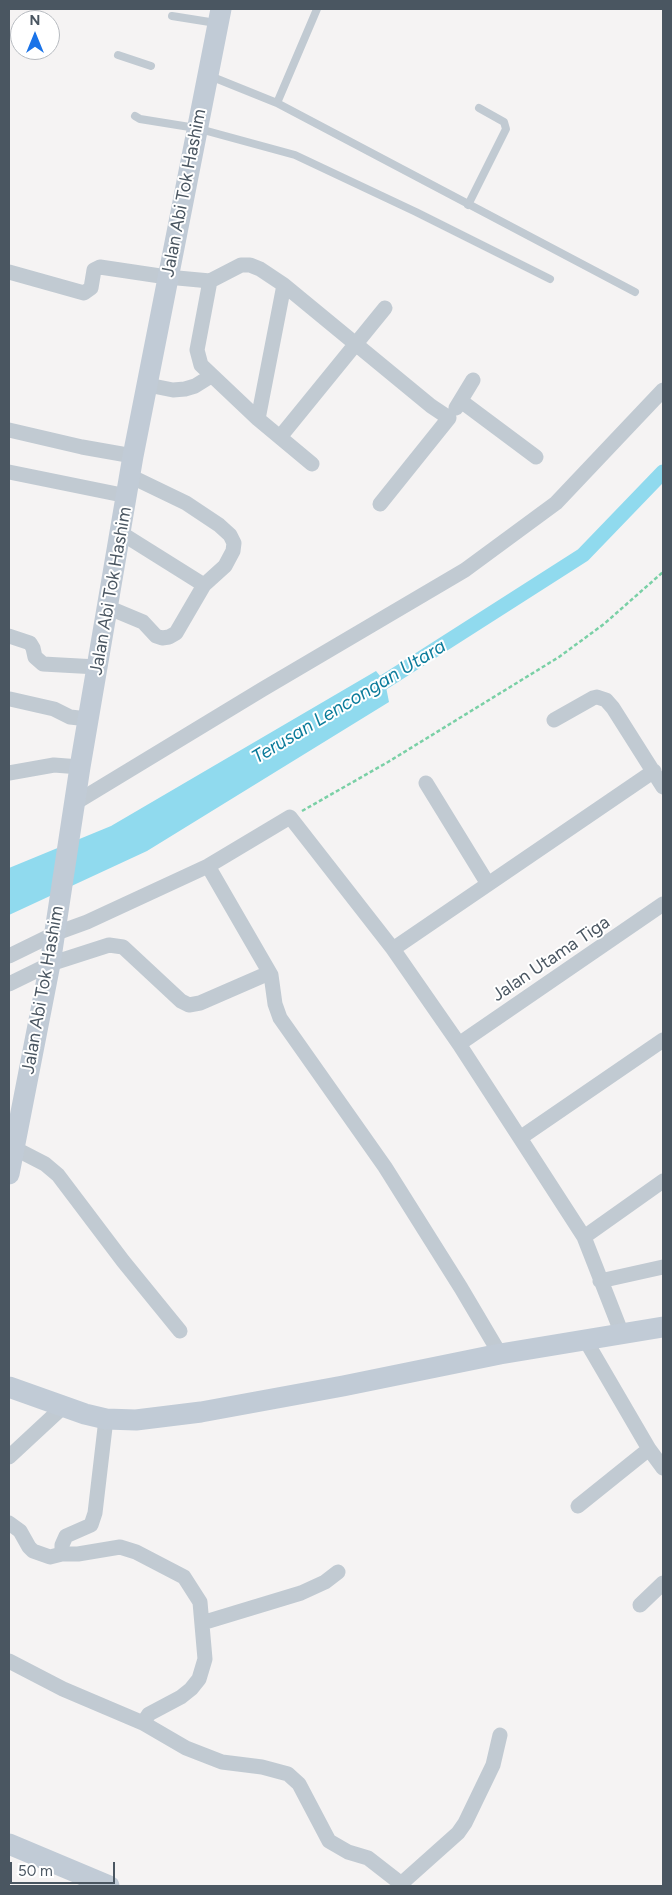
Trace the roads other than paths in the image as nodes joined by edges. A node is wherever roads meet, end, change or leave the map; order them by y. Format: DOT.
graph roads {
  1 [pos="317,9"];
  2 [pos="172,16"];
  3 [pos="219,16"];
  4 [pos="118,55"];
  5 [pos="151,66"];
  6 [pos="208,75"];
  7 [pos="277,103"];
  8 [pos="479,108"];
  9 [pos="135,116"];
  10 [pos="196,128"];
  11 [pos="468,205"];
  12 [pos="9,272"];
  13 [pos="167,277"];
  14 [pos="550,279"];
  15 [pos="210,281"];
  16 [pos="284,285"];
  17 [pos="635,292"];
  18 [pos="385,308"];
  19 [pos="356,344"];
  20 [pos="211,376"];
  21 [pos="473,380"];
  22 [pos="148,385"];
  23 [pos="663,390"];
  24 [pos="461,401"];
  25 [pos="449,418"];
  26 [pos="258,419"];
  27 [pos="9,430"];
  28 [pos="280,437"];
  29 [pos="536,457"];
  30 [pos="312,464"];
  31 [pos="9,472"];
  32 [pos="130,476"];
  33 [pos="380,504"];
  34 [pos="120,532"];
  35 [pos="204,585"];
  36 [pos="107,607"];
  37 [pos="9,636"];
  38 [pos="97,667"];
  39 [pos="10,699"];
  40 [pos="88,719"];
  41 [pos="554,720"];
  42 [pos="80,767"];
  43 [pos="654,771"];
  44 [pos="9,773"];
  45 [pos="426,783"];
  46 [pos="663,786"];
  47 [pos="75,803"];
  48 [pos="208,866"];
  49 [pos="488,884"];
  50 [pos="663,904"];
  51 [pos="56,925"];
  52 [pos="392,949"];
  53 [pos="9,956"];
  54 [pos="50,964"];
  55 [pos="269,973"];
  56 [pos="9,984"];
  57 [pos="663,1040"];
  58 [pos="459,1044"];
  59 [pos="520,1138"];
  60 [pos="14,1148"];
  61 [pos="9,1174"];
  62 [pos="663,1181"];
  63 [pos="584,1238"];
  64 [pos="663,1267"];
  65 [pos="600,1280"];
  66 [pos="663,1327"];
  67 [pos="180,1331"];
  68 [pos="622,1334"];
  69 [pos="586,1341"];
  70 [pos="500,1354"];
  71 [pos="9,1387"];
  72 [pos="64,1406"];
  73 [pos="106,1419"];
  74 [pos="649,1449"];
  75 [pos="9,1458"];
  76 [pos="663,1468"];
  77 [pos="578,1506"];
  78 [pos="9,1523"];
  79 [pos="62,1554"];
  80 [pos="338,1572"];
  81 [pos="663,1583"];
  82 [pos="640,1605"];
  83 [pos="202,1623"];
  84 [pos="9,1661"];
  85 [pos="143,1722"];
  86 [pos="500,1735"];
  87 [pos="9,1844"];
  88 [pos="402,1885"];
  89 [pos="109,1886"];
  1 -- 7 [label="lane"];
  2 -- 3 [label="lane"];
  3 -- 6 [label="main road, Jalan Abi Tok Hashim"];
  4 -- 5 [label="lane"];
  6 -- 7 [label="lane"];
  6 -- 10 [label="main road, Jalan Abi Tok Hashim"];
  7 -- 11 [label="lane"];
  8 -- 11 [label="lane"];
  9 -- 10 [label="lane"];
  10 -- 13 [label="main road, Jalan Abi Tok Hashim"];
  10 -- 14 [label="lane"];
  11 -- 17 [label="lane"];
  12 -- 13 [label="street"];
  13 -- 15 [label="street"];
  13 -- 22 [label="main road, Jalan Abi Tok Hashim"];
  15 -- 16 [label="street"];
  15 -- 20 [label="street"];
  16 -- 19 [label="street"];
  16 -- 26 [label="street"];
  18 -- 19 [label="street"];
  19 -- 25 [label="street"];
  19 -- 28 [label="street"];
  20 -- 22 [label="street"];
  20 -- 26 [label="street"];
  21 -- 24 [label="street"];
  22 -- 32 [label="main road, Jalan Abi Tok Hashim"];
  23 -- 47 [label="street"];
  24 -- 25 [label="street"];
  24 -- 29 [label="street"];
  25 -- 33 [label="street"];
  26 -- 28 [label="street"];
  27 -- 32 [label="street"];
  28 -- 30 [label="street"];
  31 -- 32 [label="street"];
  32 -- 34 [label="main road, Jalan Abi Tok Hashim"];
  32 -- 35 [label="street"];
  34 -- 35 [label="street"];
  34 -- 36 [label="main road, Jalan Abi Tok Hashim"];
  35 -- 36 [label="street"];
  36 -- 38 [label="main road, Jalan Abi Tok Hashim"];
  37 -- 38 [label="street"];
  38 -- 40 [label="main road, Jalan Abi Tok Hashim"];
  39 -- 40 [label="street"];
  40 -- 42 [label="main road, Jalan Abi Tok Hashim"];
  41 -- 43 [label="street"];
  42 -- 44 [label="street"];
  42 -- 47 [label="main road, Jalan Abi Tok Hashim"];
  43 -- 46 [label="street"];
  43 -- 49 [label="street"];
  45 -- 49 [label="street"];
  47 -- 51 [label="main road, Jalan Abi Tok Hashim"];
  48 -- 51 [label="street"];
  48 -- 52 [label="street"];
  48 -- 55 [label="street"];
  49 -- 52 [label="street"];
  50 -- 58 [label="street, Jalan Utama Tiga"];
  51 -- 53 [label="street"];
  51 -- 54 [label="main road, Jalan Abi Tok Hashim"];
  52 -- 58 [label="street"];
  54 -- 55 [label="street"];
  54 -- 56 [label="street"];
  54 -- 60 [label="main road, Jalan Abi Tok Hashim"];
  55 -- 70 [label="street"];
  57 -- 59 [label="street"];
  58 -- 59 [label="street"];
  59 -- 63 [label="street"];
  60 -- 61 [label="main road, Jalan Abi Tok Hashim"];
  60 -- 67 [label="street"];
  62 -- 63 [label="street"];
  63 -- 65 [label="street"];
  64 -- 65 [label="street"];
  65 -- 68 [label="street"];
  66 -- 68 [label="main road"];
  68 -- 69 [label="main road"];
  69 -- 70 [label="main road"];
  69 -- 74 [label="street"];
  70 -- 73 [label="main road"];
  71 -- 72 [label="main road"];
  72 -- 73 [label="main road"];
  72 -- 75 [label="street"];
  73 -- 79 [label="street"];
  74 -- 76 [label="street"];
  74 -- 77 [label="street"];
  78 -- 79 [label="street"];
  79 -- 83 [label="street"];
  80 -- 83 [label="street"];
  81 -- 82 [label="street"];
  83 -- 85 [label="street"];
  84 -- 85 [label="street"];
  85 -- 88 [label="street"];
  86 -- 88 [label="street"];
  87 -- 89 [label="main road"];
}
